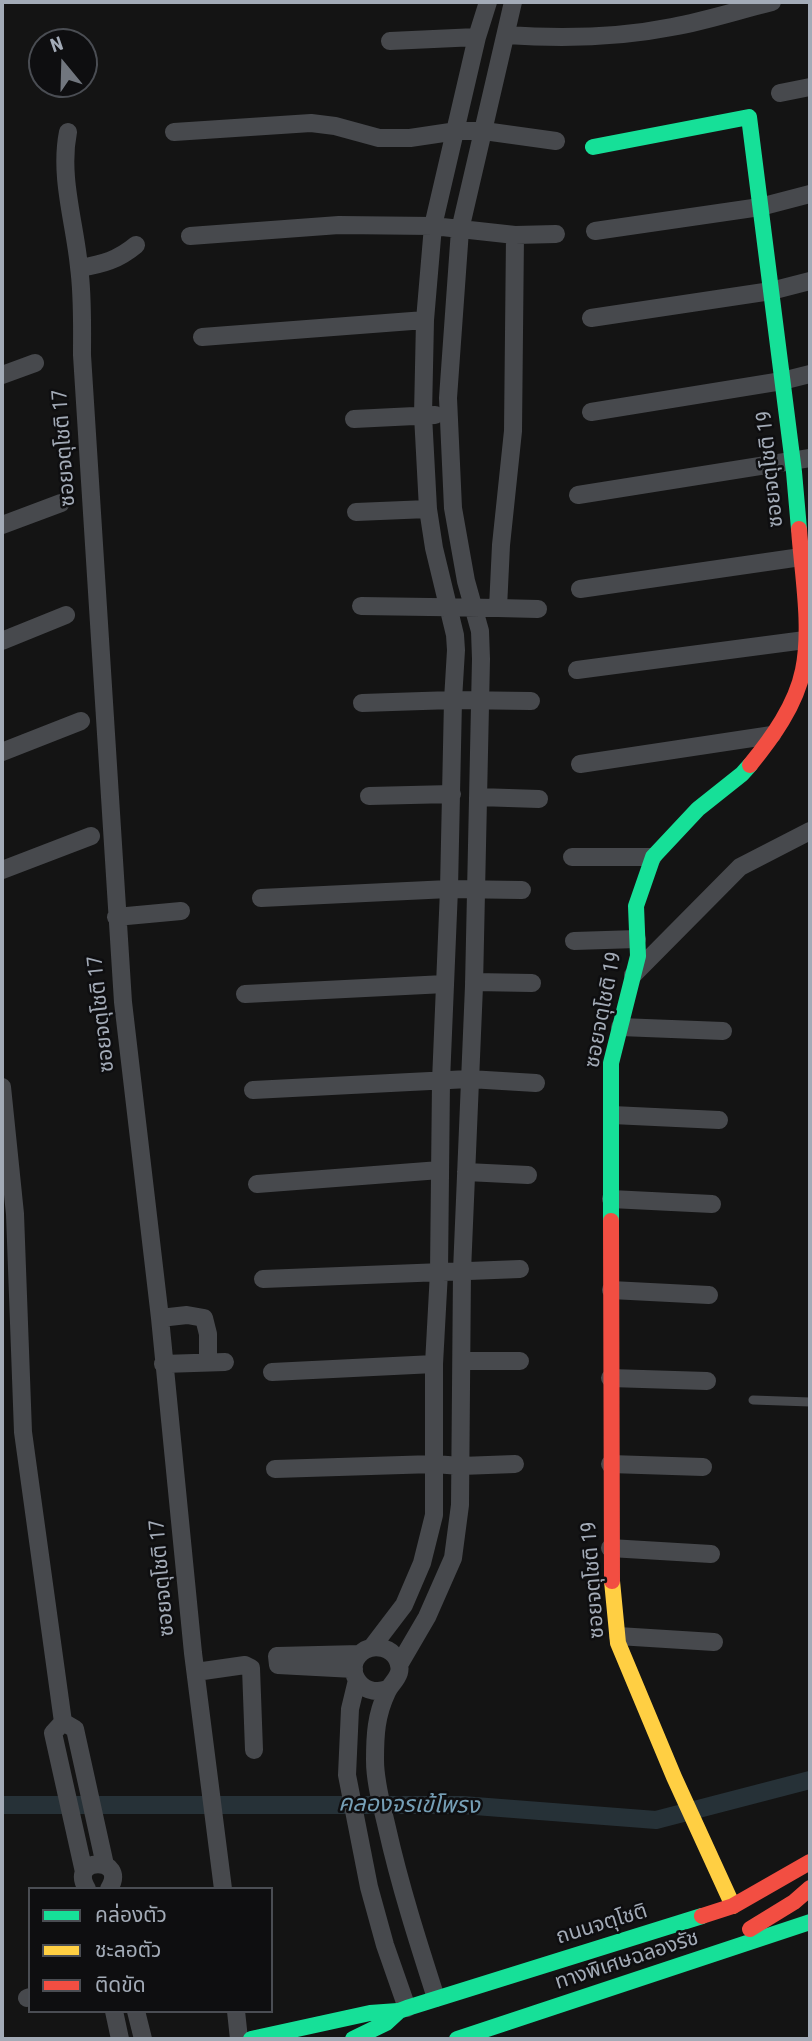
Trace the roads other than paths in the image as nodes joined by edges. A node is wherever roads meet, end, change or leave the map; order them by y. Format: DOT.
graph roads {
  1 [pos="488,2"];
  2 [pos="513,2"];
  3 [pos="772,2"];
  4 [pos="506,35"];
  5 [pos="477,37"];
  6 [pos="390,41"];
  7 [pos="810,87"];
  8 [pos="780,93"];
  9 [pos="457,131"];
  10 [pos="484,131"];
  11 [pos="68,132"];
  12 [pos="174,132"];
  13 [pos="556,141"];
  14 [pos="593,147"];
  15 [pos="810,194"];
  16 [pos="760,206"];
  17 [pos="433,226"];
  18 [pos="460,230"];
  19 [pos="595,231"];
  20 [pos="556,234"];
  21 [pos="515,235"];
  22 [pos="190,236"];
  23 [pos="136,245"];
  24 [pos="79,268"];
  25 [pos="810,281"];
  26 [pos="771,290"];
  27 [pos="591,318"];
  28 [pos="425,320"];
  29 [pos="202,338"];
  30 [pos="36,363"];
  31 [pos="810,374"];
  32 [pos="2,375"];
  33 [pos="782,381"];
  34 [pos="591,412"];
  35 [pos="423,415"];
  36 [pos="449,415"];
  37 [pos="354,419"];
  38 [pos="802,460"];
  39 [pos="578,495"];
  40 [pos="61,503"];
  41 [pos="428,509"];
  42 [pos="356,512"];
  43 [pos="2,525"];
  44 [pos="801,556"];
  45 [pos="580,589"];
  46 [pos="361,606"];
  47 [pos="446,606"];
  48 [pos="474,606"];
  49 [pos="498,608"];
  50 [pos="538,609"];
  51 [pos="66,615"];
  52 [pos="805,640"];
  53 [pos="2,641"];
  54 [pos="577,670"];
  55 [pos="453,699"];
  56 [pos="480,700"];
  57 [pos="531,701"];
  58 [pos="362,703"];
  59 [pos="81,721"];
  60 [pos="772,735"];
  61 [pos="2,752"];
  62 [pos="580,764"];
  63 [pos="452,794"];
  64 [pos="369,796"];
  65 [pos="478,797"];
  66 [pos="539,799"];
  67 [pos="810,831"];
  68 [pos="91,835"];
  69 [pos="572,857"];
  70 [pos="653,857"];
  71 [pos="2,870"];
  72 [pos="476,888"];
  73 [pos="449,889"];
  74 [pos="522,890"];
  75 [pos="261,898"];
  76 [pos="181,911"];
  77 [pos="116,917"];
  78 [pos="637,939"];
  79 [pos="574,941"];
  80 [pos="633,975"];
  81 [pos="474,982"];
  82 [pos="532,983"];
  83 [pos="445,984"];
  84 [pos="245,994"];
  85 [pos="620,1027"];
  86 [pos="723,1031"];
  87 [pos="469,1079"];
  88 [pos="441,1081"];
  89 [pos="536,1083"];
  90 [pos="2,1087"];
  91 [pos="253,1090"];
  92 [pos="612,1115"];
  93 [pos="719,1120"];
  94 [pos="440,1170"];
  95 [pos="466,1172"];
  96 [pos="528,1175"];
  97 [pos="257,1184"];
  98 [pos="611,1199"];
  99 [pos="712,1204"];
  100 [pos="520,1269"];
  101 [pos="462,1270"];
  102 [pos="439,1272"];
  103 [pos="263,1279"];
  104 [pos="611,1290"];
  105 [pos="709,1295"];
  106 [pos="160,1318"];
  107 [pos="520,1361"];
  108 [pos="462,1362"];
  109 [pos="163,1364"];
  110 [pos="434,1364"];
  111 [pos="272,1372"];
  112 [pos="610,1378"];
  113 [pos="707,1381"];
  114 [pos="753,1400"];
  115 [pos="810,1402"];
  116 [pos="434,1464"];
  117 [pos="514,1464"];
  118 [pos="610,1464"];
  119 [pos="461,1466"];
  120 [pos="703,1467"];
  121 [pos="275,1469"];
  122 [pos="610,1548"];
  123 [pos="711,1554"];
  124 [pos="618,1636"];
  125 [pos="714,1643"];
  126 [pos="361,1662"];
  127 [pos="399,1665"];
  128 [pos="196,1672"];
  129 [pos="388,1689"];
  130 [pos="63,1722"];
  131 [pos="254,1750"];
  132 [pos="103,1856"];
  133 [pos="810,1862"];
  134 [pos="85,1880"];
  135 [pos="110,1887"];
  136 [pos="223,1887"];
  137 [pos="810,1888"];
  138 [pos="733,1906"];
  139 [pos="810,1922"];
  140 [pos="700,1958"];
  141 [pos="436,1998"];
  142 [pos="403,2009"];
  143 [pos="114,2013"];
  144 [pos="136,2013"];
  145 [pos="236,2013"];
  146 [pos="120,2039"];
  147 [pos="143,2039"];
  148 [pos="239,2039"];
  149 [pos="251,2039"];
  150 [pos="353,2039"];
  151 [pos="457,2039"];
  1 -- 5 [label="street"];
  2 -- 4 [label="street"];
  3 -- 4 [label="street"];
  4 -- 10 [label="street"];
  5 -- 6 [label="street"];
  5 -- 9 [label="street"];
  7 -- 8 [label="street"];
  9 -- 10 [label="street"];
  9 -- 12 [label="street"];
  9 -- 17 [label="street"];
  10 -- 13 [label="street"];
  10 -- 18 [label="street"];
  11 -- 24 [label="street, ซอยจตุโชติ 17"];
  14 -- 16 [label="main road, ซอยจตุโชติ 19"];
  15 -- 16 [label="street"];
  16 -- 19 [label="street"];
  16 -- 26 [label="main road, ซอยจตุโชติ 19"];
  17 -- 18 [label="street"];
  17 -- 22 [label="street"];
  17 -- 28 [label="street"];
  18 -- 21 [label="street"];
  18 -- 36 [label="street"];
  20 -- 21 [label="street"];
  21 -- 49 [label="street"];
  23 -- 24 [label="street"];
  24 -- 77 [label="street, ซอยจตุโชติ 17"];
  25 -- 26 [label="street"];
  26 -- 27 [label="street"];
  26 -- 33 [label="main road, ซอยจตุโชติ 19"];
  28 -- 29 [label="street"];
  28 -- 35 [label="street"];
  30 -- 32 [label="street"];
  31 -- 33 [label="street"];
  33 -- 34 [label="street"];
  33 -- 38 [label="main road, ซอยจตุโชติ 19"];
  35 -- 36 [label="street"];
  35 -- 37 [label="street"];
  35 -- 41 [label="street"];
  36 -- 48 [label="street"];
  38 -- 39 [label="street"];
  38 -- 44 [label="main road, ซอยจตุโชติ 19"];
  40 -- 43 [label="street"];
  41 -- 42 [label="street"];
  41 -- 47 [label="street"];
  44 -- 45 [label="street"];
  44 -- 52 [label="main road, ซอยจตุโชติ 19"];
  46 -- 47 [label="street"];
  47 -- 48 [label="street"];
  47 -- 55 [label="street"];
  48 -- 49 [label="street"];
  48 -- 56 [label="street"];
  49 -- 50 [label="street"];
  51 -- 53 [label="street"];
  52 -- 54 [label="street"];
  52 -- 60 [label="main road, ซอยจตุโชติ 19"];
  55 -- 56 [label="street"];
  55 -- 58 [label="street"];
  55 -- 63 [label="street"];
  56 -- 57 [label="street"];
  56 -- 65 [label="street"];
  59 -- 61 [label="street"];
  60 -- 62 [label="street"];
  60 -- 70 [label="main road, ซอยจตุโชติ 19"];
  63 -- 64 [label="street"];
  63 -- 73 [label="street"];
  65 -- 66 [label="street"];
  65 -- 72 [label="street"];
  67 -- 80 [label="street"];
  68 -- 71 [label="street"];
  69 -- 70 [label="street"];
  70 -- 78 [label="main road, ซอยจตุโชติ 19"];
  72 -- 73 [label="street"];
  72 -- 74 [label="street"];
  72 -- 81 [label="street"];
  73 -- 75 [label="street"];
  73 -- 83 [label="street"];
  76 -- 77 [label="street"];
  77 -- 106 [label="street, ซอยจตุโชติ 17"];
  78 -- 79 [label="street"];
  78 -- 80 [label="main road, ซอยจตุโชติ 19"];
  80 -- 85 [label="main road, ซอยจตุโชติ 19"];
  81 -- 82 [label="street"];
  81 -- 87 [label="street"];
  83 -- 84 [label="street"];
  83 -- 88 [label="street"];
  85 -- 86 [label="street"];
  85 -- 92 [label="main road, ซอยจตุโชติ 19"];
  87 -- 88 [label="street"];
  87 -- 89 [label="street"];
  87 -- 95 [label="street"];
  88 -- 91 [label="street"];
  88 -- 94 [label="street"];
  90 -- 130 [label="street"];
  92 -- 93 [label="street"];
  92 -- 98 [label="main road, ซอยจตุโชติ 19"];
  94 -- 97 [label="street"];
  94 -- 102 [label="street"];
  95 -- 96 [label="street"];
  95 -- 101 [label="street"];
  98 -- 99 [label="street"];
  98 -- 104 [label="main road, ซอยจตุโชติ 19"];
  100 -- 101 [label="street"];
  101 -- 102 [label="street"];
  101 -- 108 [label="street"];
  102 -- 103 [label="street"];
  102 -- 110 [label="street"];
  104 -- 105 [label="street"];
  104 -- 112 [label="main road, ซอยจตุโชติ 19"];
  106 -- 109 [label="street, ซอยจตุโชติ 17"];
  106 -- 109 [label="street"];
  107 -- 108 [label="street"];
  108 -- 119 [label="street"];
  109 -- 128 [label="street, ซอยจตุโชติ 17"];
  110 -- 111 [label="street"];
  110 -- 116 [label="street"];
  112 -- 113 [label="street"];
  112 -- 118 [label="main road, ซอยจตุโชติ 19"];
  114 -- 115 [label="lane"];
  116 -- 119 [label="street"];
  116 -- 121 [label="street"];
  116 -- 126 [label="street"];
  117 -- 119 [label="street"];
  118 -- 120 [label="street"];
  118 -- 122 [label="main road, ซอยจตุโชติ 19"];
  119 -- 127 [label="street"];
  122 -- 123 [label="street"];
  122 -- 124 [label="main road, ซอยจตุโชติ 19"];
  124 -- 125 [label="street"];
  124 -- 138 [label="main road, ซอยจตุโชติ 19"];
  126 -- 127 [label="street"];
  126 -- 129 [label="street"];
  126 -- 142 [label="street"];
  127 -- 129 [label="street"];
  128 -- 131 [label="street"];
  128 -- 136 [label="street, ซอยจตุโชติ 17"];
  129 -- 141 [label="street"];
  130 -- 132 [label="street"];
  130 -- 134 [label="street"];
  132 -- 134 [label="street"];
  132 -- 135 [label="street"];
  133 -- 138 [label="main road, ถนนจตุโชติ"];
  137 -- 140 [label="main road"];
  138 -- 141 [label="main road, ถนนจตุโชติ"];
  139 -- 140 [label="main road, ทางพิเศษฉลองรัช"];
  140 -- 151 [label="main road, ทางพิเศษฉลองรัช"];
  141 -- 142 [label="main road, ถนนจตุโชติ"];
  142 -- 149 [label="main road, ถนนจตุโชติ"];
  142 -- 150 [label="main road, ถนนจตุโชติ"];
  143 -- 146 [label="street"];
  144 -- 147 [label="street"];
  145 -- 148 [label="street"];
}
